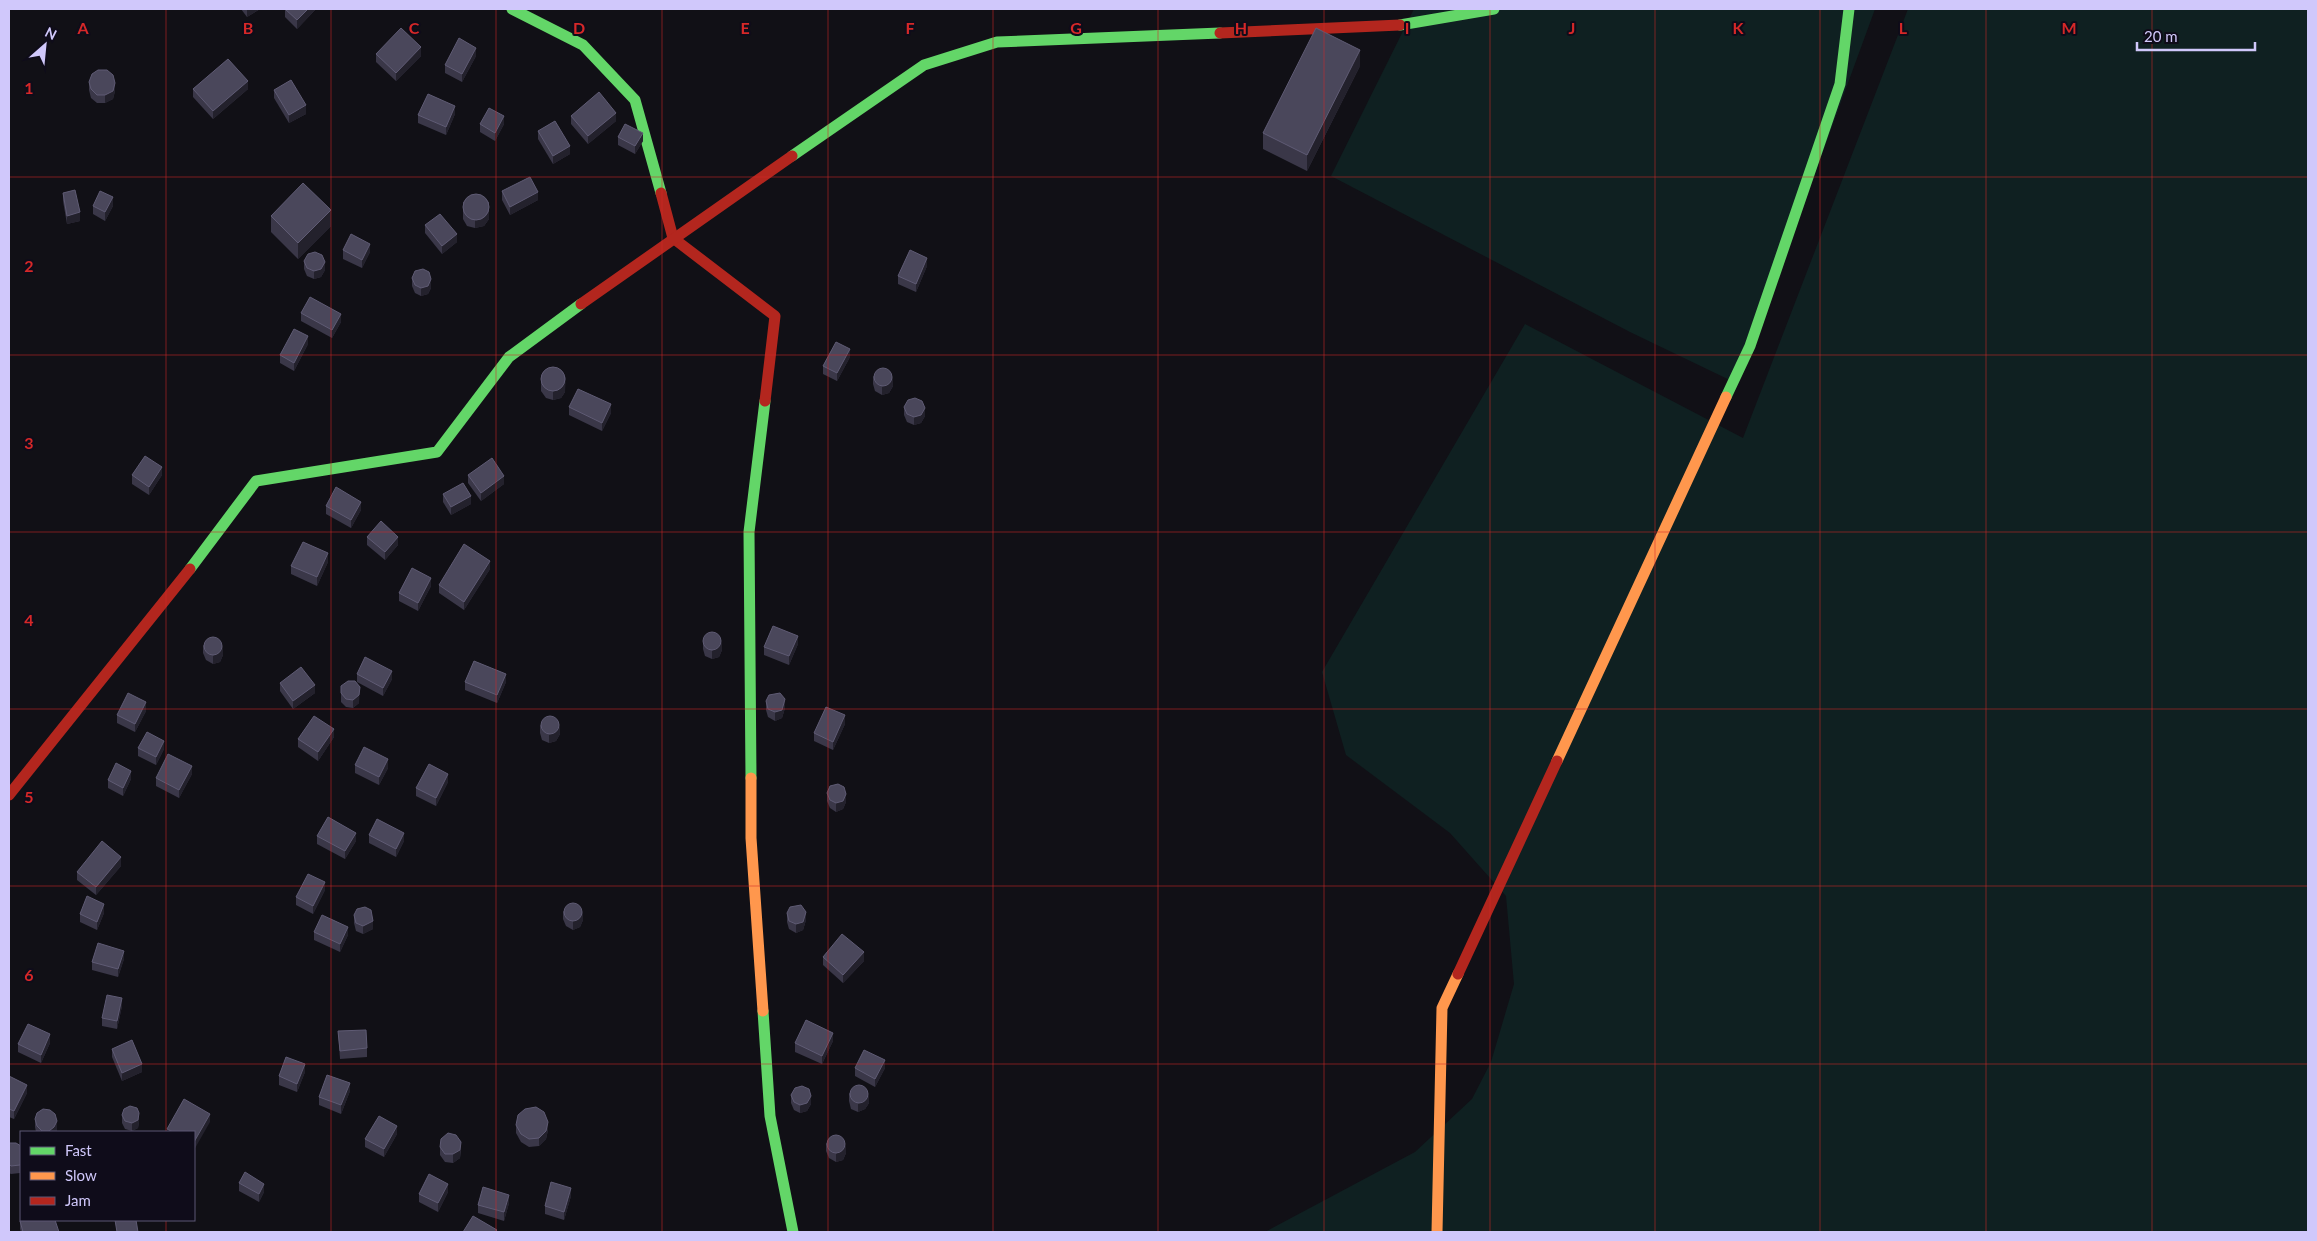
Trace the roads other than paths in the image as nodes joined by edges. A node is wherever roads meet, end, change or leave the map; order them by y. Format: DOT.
graph roads {
  1 [pos="512,9"];
  2 [pos="1494,9"];
  3 [pos="1849,9"];
  4 [pos="673,238"];
  5 [pos="9,795"];
  6 [pos="793,1232"];
  7 [pos="1437,1232"];
  1 -- 4 [label="street"];
  2 -- 4 [label="street"];
  3 -- 7 [label="street"];
  4 -- 5 [label="street"];
  4 -- 6 [label="street"];
}
